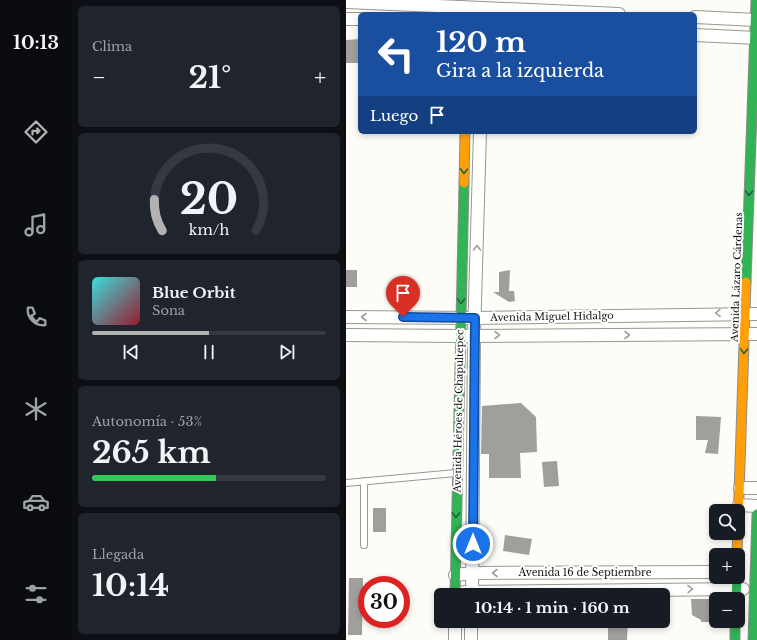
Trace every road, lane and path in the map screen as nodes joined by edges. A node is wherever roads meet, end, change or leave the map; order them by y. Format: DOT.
graph roads {
  1 [pos="756,0"];
  2 [pos="346,2"];
  3 [pos="468,7"];
  4 [pos="484,7"];
  5 [pos="580,12"];
  6 [pos="697,17"];
  7 [pos="346,19"];
  8 [pos="358,20"];
  9 [pos="756,20"];
  10 [pos="697,35"];
  11 [pos="756,38"];
  12 [pos="465,134"];
  13 [pos="480,134"];
  14 [pos="751,313"];
  15 [pos="346,317"];
  16 [pos="460,317"];
  17 [pos="475,318"];
  18 [pos="745,334"];
  19 [pos="757,334"];
  20 [pos="346,335"];
  21 [pos="474,335"];
  22 [pos="459,336"];
  23 [pos="456,473"];
  24 [pos="474,473"];
  25 [pos="364,481"];
  26 [pos="346,483"];
  27 [pos="740,488"];
  28 [pos="757,488"];
  29 [pos="739,504"];
  30 [pos="745,505"];
  31 [pos="757,506"];
  32 [pos="757,514"];
  33 [pos="364,545"];
  34 [pos="755,571"];
  35 [pos="709,572"];
  36 [pos="745,572"];
  37 [pos="473,573"];
  38 [pos="455,575"];
  39 [pos="455,588"];
  40 [pos="472,588"];
  41 [pos="736,588"];
  42 [pos="754,588"];
  43 [pos="670,590"];
  44 [pos="455,628"];
  45 [pos="472,628"];
  46 [pos="735,628"];
  47 [pos="454,640"];
  48 [pos="471,640"];
  49 [pos="735,640"];
  50 [pos="753,640"];
  1 -- 9 [label="main road, Avenida Lázaro Cárdenas"];
  2 -- 3 [label="street"];
  3 -- 4 [label="street"];
  4 -- 5 [label="street"];
  6 -- 9 [label="street"];
  7 -- 8 [label="street"];
  9 -- 11 [label="main road, Avenida Lázaro Cárdenas"];
  10 -- 11 [label="street"];
  11 -- 14 [label="main road, Avenida Lázaro Cárdenas, one-way"];
  12 -- 16 [label="main road, Avenida Héroes de Chapultepec, one-way"];
  17 -- 13 [label="street, Avenida Héroes de Chapultepec, one-way"];
  14 -- 17 [label="street, Avenida Miguel Hidalgo, one-way"];
  14 -- 18 [label="main road, Avenida Lázaro Cárdenas"];
  16 -- 15 [label="street, Avenida Miguel Hidalgo, one-way"];
  16 -- 17 [label="street, Avenida Miguel Hidalgo"];
  16 -- 22 [label="main road, Avenida Héroes de Chapultepec"];
  17 -- 21 [label="street, Avenida Héroes de Chapultepec"];
  18 -- 19 [label="street, Avenida Miguel Hidalgo"];
  21 -- 18 [label="street, Avenida Miguel Hidalgo, one-way"];
  18 -- 27 [label="main road, Avenida Lázaro Cárdenas, one-way"];
  20 -- 22 [label="street, Avenida Miguel Hidalgo"];
  21 -- 22 [label="street, Avenida Miguel Hidalgo"];
  21 -- 24 [label="street, Avenida Héroes de Chapultepec"];
  22 -- 23 [label="main road, Avenida Héroes de Chapultepec"];
  23 -- 24 [label="street"];
  23 -- 25 [label="lane"];
  23 -- 38 [label="main road, Avenida Héroes de Chapultepec, one-way"];
  24 -- 37 [label="street, Avenida Héroes de Chapultepec"];
  25 -- 26 [label="lane"];
  25 -- 33 [label="lane"];
  27 -- 28 [label="street"];
  27 -- 29 [label="main road, Avenida Lázaro Cárdenas"];
  30 -- 31 [label="street"];
  32 -- 34 [label="main road"];
  34 -- 36 [label="street"];
  34 -- 42 [label="main road"];
  35 -- 37 [label="street, Avenida 16 de Septiembre, one-way"];
  37 -- 38 [label="street, Avenida 16 de Septiembre"];
  37 -- 40 [label="street, Avenida Héroes de Chapultepec"];
  38 -- 39 [label="main road, Avenida Héroes de Chapultepec"];
  41 -- 42 [label="street, Avenida 16 de Septiembre"];
  43 -- 41 [label="street, Avenida 16 de Septiembre, one-way"];
  42 -- 50 [label="main road"];
  44 -- 47 [label="street"];
  45 -- 48 [label="street"];
  46 -- 49 [label="main road"];
}
